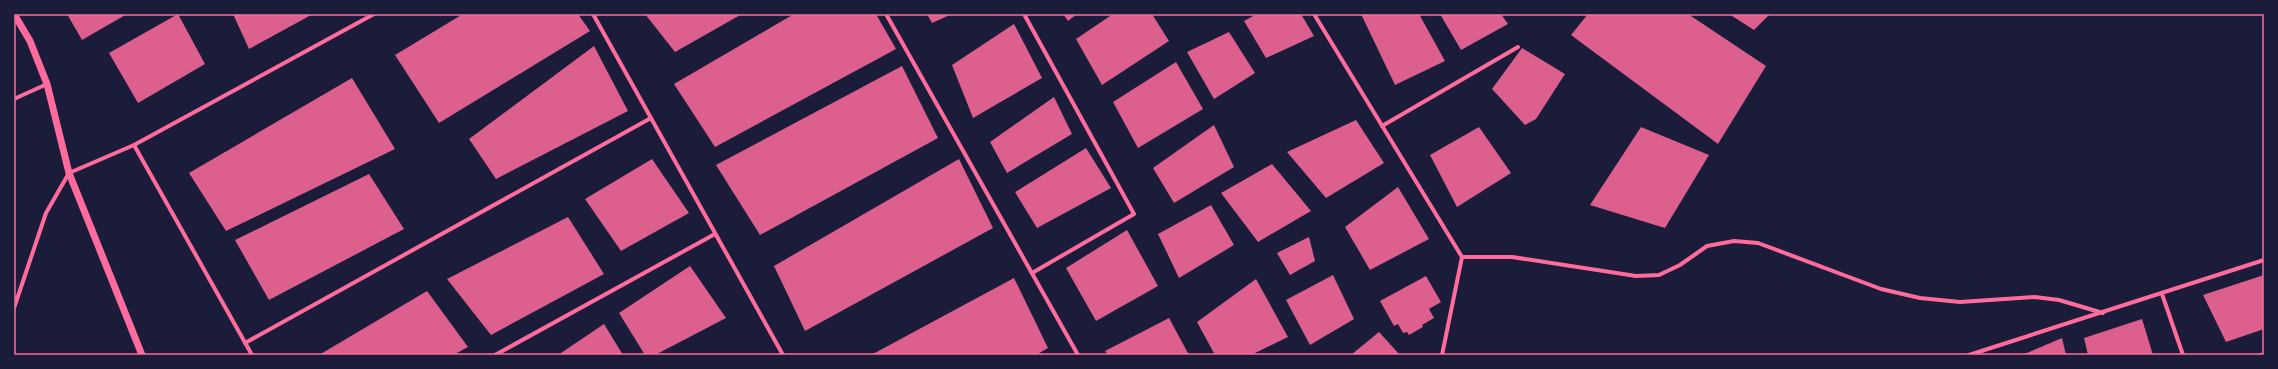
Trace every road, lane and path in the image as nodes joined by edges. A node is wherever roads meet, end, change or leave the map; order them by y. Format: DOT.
graph roads {
  1 [pos="14,14"];
  2 [pos="374,14"];
  3 [pos="593,14"];
  4 [pos="886,14"];
  5 [pos="1024,14"];
  6 [pos="1314,14"];
  7 [pos="1518,47"];
  8 [pos="47,84"];
  9 [pos="14,99"];
  10 [pos="651,118"];
  11 [pos="1382,126"];
  12 [pos="134,145"];
  13 [pos="69,172"];
  14 [pos="715,234"];
  15 [pos="1462,257"];
  16 [pos="2264,260"];
  17 [pos="1032,273"];
  18 [pos="2162,294"];
  19 [pos="14,308"];
  20 [pos="2103,313"];
  21 [pos="246,344"];
  22 [pos="142,355"];
  23 [pos="252,355"];
  24 [pos="495,355"];
  25 [pos="783,355"];
  26 [pos="1078,355"];
  27 [pos="1442,355"];
  28 [pos="1969,355"];
  29 [pos="2183,355"];
  1 -- 8 [label="street"];
  2 -- 12 [label="street"];
  3 -- 10 [label="street"];
  4 -- 17 [label="street"];
  5 -- 17 [label="street"];
  6 -- 11 [label="street"];
  7 -- 11 [label="street"];
  8 -- 9 [label="street"];
  8 -- 13 [label="street"];
  10 -- 14 [label="street"];
  10 -- 21 [label="street"];
  11 -- 15 [label="street"];
  12 -- 13 [label="street"];
  12 -- 21 [label="street"];
  13 -- 19 [label="street"];
  13 -- 22 [label="street"];
  14 -- 24 [label="street"];
  14 -- 25 [label="street"];
  15 -- 20 [label="street"];
  15 -- 27 [label="street"];
  16 -- 18 [label="street"];
  17 -- 26 [label="street"];
  18 -- 20 [label="street"];
  18 -- 29 [label="street"];
  20 -- 28 [label="street"];
  21 -- 23 [label="street"];
}
